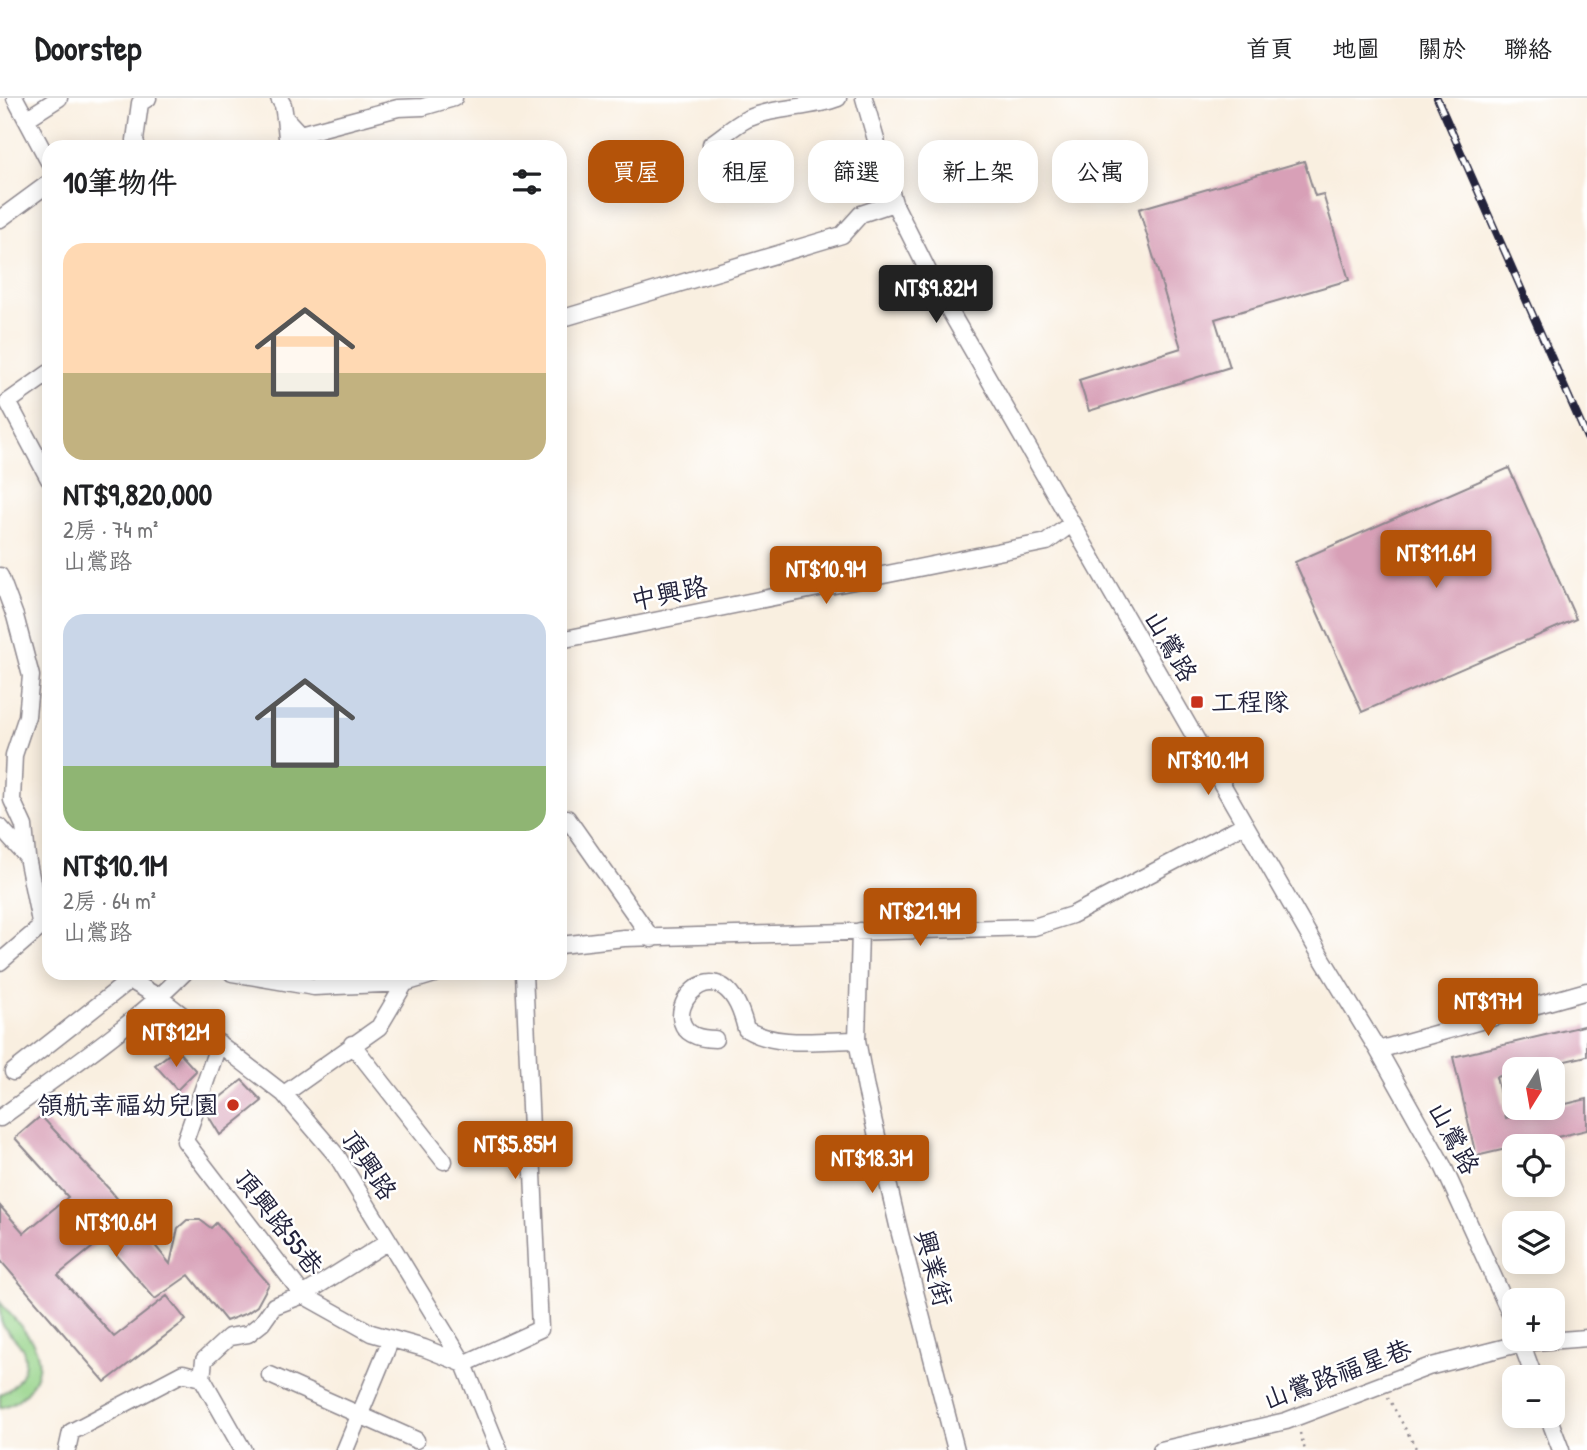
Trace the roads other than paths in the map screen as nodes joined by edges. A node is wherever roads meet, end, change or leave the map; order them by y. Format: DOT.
graph roads {
  1 [pos="15,98"];
  2 [pos="59,98"];
  3 [pos="148,98"];
  4 [pos="279,98"];
  5 [pos="454,98"];
  6 [pos="838,98"];
  7 [pos="864,98"];
  8 [pos="285,118"];
  9 [pos="26,119"];
  10 [pos="135,140"];
  11 [pos="287,140"];
  12 [pos="718,140"];
  13 [pos="876,140"];
  14 [pos="42,149"];
  15 [pos="42,188"];
  16 [pos="894,203"];
  17 [pos="0,219"];
  18 [pos="567,317"];
  19 [pos="42,378"];
  20 [pos="42,467"];
  21 [pos="1071,524"];
  22 [pos="0,576"];
  23 [pos="567,639"];
  24 [pos="567,818"];
  25 [pos="1245,824"];
  26 [pos="0,827"];
  27 [pos="27,857"];
  28 [pos="42,911"];
  29 [pos="42,929"];
  30 [pos="860,931"];
  31 [pos="652,939"];
  32 [pos="567,944"];
  33 [pos="0,962"];
  34 [pos="123,980"];
  35 [pos="136,980"];
  36 [pos="177,980"];
  37 [pos="273,980"];
  38 [pos="368,980"];
  39 [pos="383,980"];
  40 [pos="415,980"];
  41 [pos="524,980"];
  42 [pos="405,983"];
  43 [pos="1587,991"];
  44 [pos="160,998"];
  45 [pos="715,1039"];
  46 [pos="857,1041"];
  47 [pos="219,1043"];
  48 [pos="352,1044"];
  49 [pos="1378,1050"];
  50 [pos="13,1072"];
  51 [pos="284,1094"];
  52 [pos="0,1118"];
  53 [pos="444,1161"];
  54 [pos="389,1241"];
  55 [pos="303,1295"];
  56 [pos="1502,1296"];
  57 [pos="1587,1338"];
  58 [pos="391,1339"];
  59 [pos="1565,1339"];
  60 [pos="1502,1346"];
  61 [pos="464,1364"];
  62 [pos="270,1375"];
  63 [pos="202,1378"];
  64 [pos="360,1415"];
  65 [pos="1553,1428"];
  66 [pos="416,1440"];
  67 [pos="67,1450"];
  68 [pos="243,1450"];
  69 [pos="345,1450"];
  70 [pos="499,1450"];
  71 [pos="956,1450"];
  72 [pos="1161,1450"];
  73 [pos="1168,1450"];
  74 [pos="1561,1450"];
  1 -- 9 [label="street"];
  2 -- 9 [label="street"];
  3 -- 10 [label="street"];
  4 -- 8 [label="street"];
  5 -- 8 [label="street"];
  6 -- 12 [label="street"];
  7 -- 13 [label="street, 山鶯路"];
  8 -- 11 [label="street"];
  9 -- 14 [label="street"];
  15 -- 17 [label="street"];
  16 -- 18 [label="street"];
  16 -- 21 [label="street, 山鶯路"];
  19 -- 20 [label="street"];
  21 -- 23 [label="street, 中興路"];
  21 -- 25 [label="street, 山鶯路"];
  22 -- 27 [label="street"];
  24 -- 31 [label="street"];
  25 -- 30 [label="street"];
  25 -- 49 [label="street, 山鶯路"];
  26 -- 27 [label="street"];
  27 -- 28 [label="street"];
  29 -- 33 [label="street"];
  30 -- 31 [label="street"];
  30 -- 46 [label="street, 興業街"];
  31 -- 32 [label="street"];
  34 -- 50 [label="street"];
  35 -- 44 [label="street, 頂興路"];
  36 -- 44 [label="street"];
  37 -- 38 [label="street"];
  39 -- 42 [label="street"];
  40 -- 42 [label="street"];
  41 -- 61 [label="street"];
  42 -- 48 [label="street"];
  43 -- 49 [label="street"];
  44 -- 47 [label="street, 頂興路"];
  44 -- 52 [label="street"];
  45 -- 46 [label="street"];
  46 -- 71 [label="street, 興業街"];
  47 -- 51 [label="street, 頂興路"];
  47 -- 55 [label="street, 頂興路55巷"];
  48 -- 51 [label="street"];
  48 -- 53 [label="street"];
  49 -- 56 [label="street, 山鶯路"];
  51 -- 54 [label="street, 頂興路"];
  54 -- 55 [label="street"];
  54 -- 61 [label="street, 頂興路"];
  55 -- 58 [label="street, 頂興路55巷"];
  55 -- 63 [label="street"];
  57 -- 59 [label="street, 山鶯路福星巷"];
  58 -- 61 [label="street, 頂興路55巷"];
  58 -- 64 [label="street"];
  60 -- 73 [label="street, 山鶯路福星巷"];
  61 -- 70 [label="street, 頂興路"];
  62 -- 64 [label="street"];
  63 -- 67 [label="street"];
  63 -- 68 [label="street"];
  64 -- 66 [label="street"];
  64 -- 69 [label="street"];
  65 -- 74 [label="street"];
  72 -- 73 [label="street, 山鶯路福星巷"];
}
